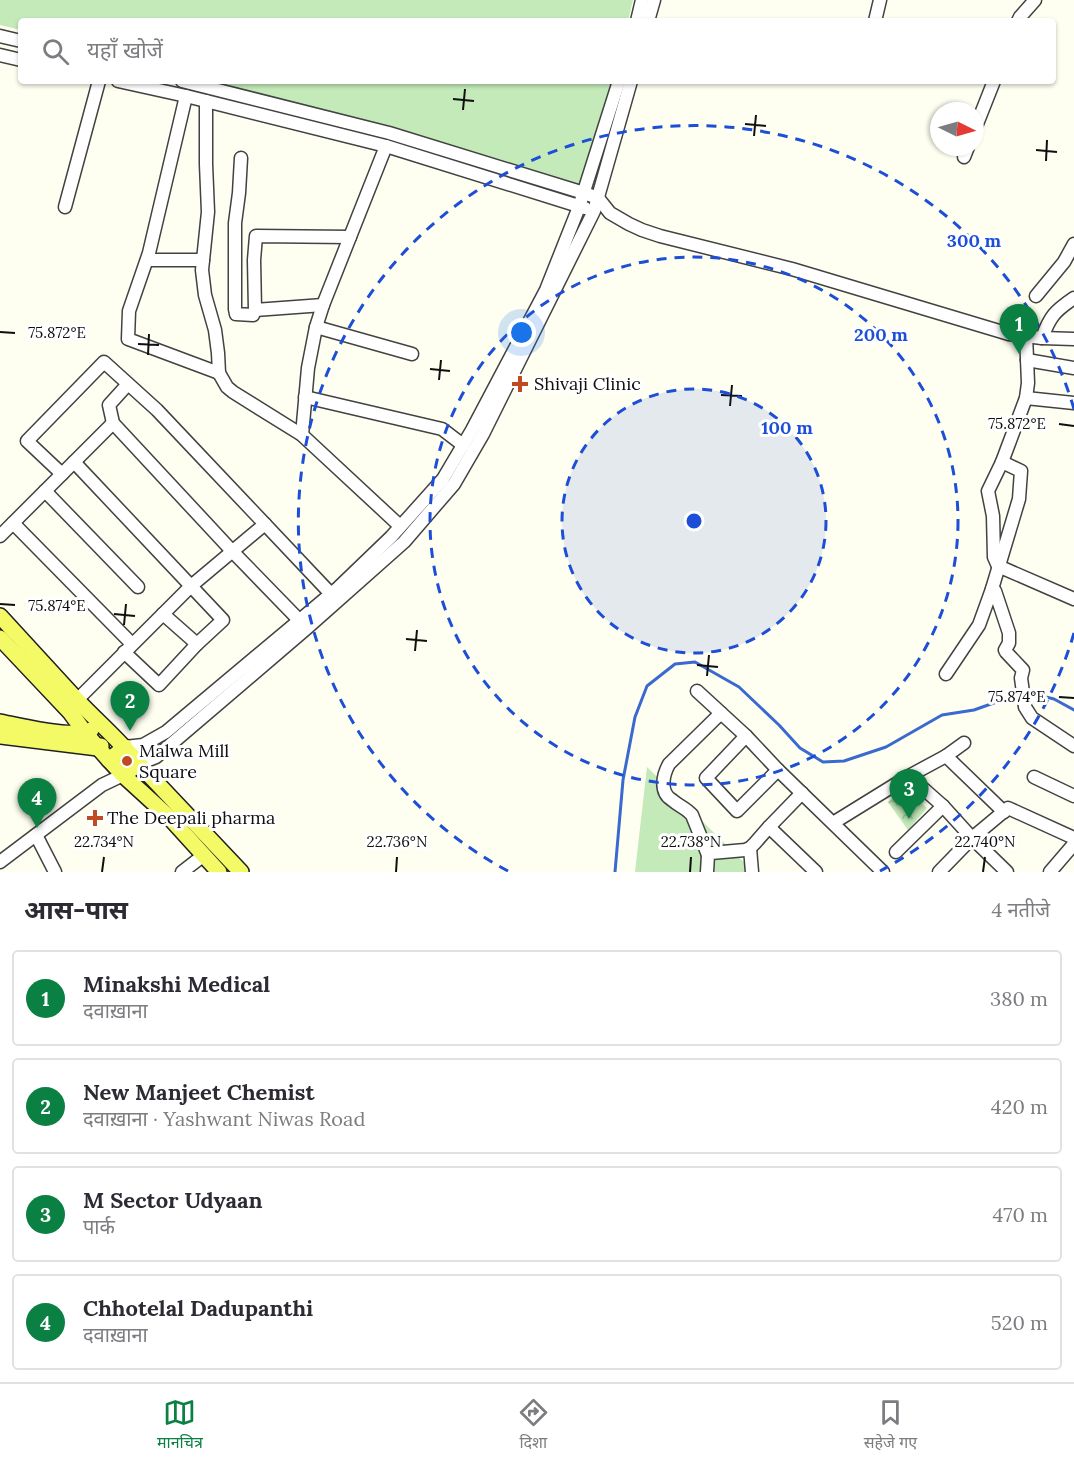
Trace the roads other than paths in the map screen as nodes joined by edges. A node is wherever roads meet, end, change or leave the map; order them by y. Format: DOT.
graph roads {
  1 [pos="642,0"];
  2 [pos="654,0"];
  3 [pos="880,0"];
  4 [pos="1035,0"];
  5 [pos="638,18"];
  6 [pos="649,18"];
  7 [pos="876,18"];
  8 [pos="1020,18"];
  9 [pos="0,36"];
  10 [pos="18,40"];
  11 [pos="0,55"];
  12 [pos="18,59"];
  13 [pos="98,84"];
  14 [pos="132,84"];
  15 [pos="194,84"];
  16 [pos="618,84"];
  17 [pos="630,84"];
  18 [pos="993,84"];
  19 [pos="186,96"];
  20 [pos="206,101"];
  21 [pos="984,106"];
  22 [pos="386,146"];
  23 [pos="241,158"];
  24 [pos="584,193"];
  25 [pos="598,198"];
  26 [pos="65,207"];
  27 [pos="579,207"];
  28 [pos="594,212"];
  29 [pos="610,213"];
  30 [pos="350,237"];
  31 [pos="1074,244"];
  32 [pos="147,260"];
  33 [pos="202,260"];
  34 [pos="1036,296"];
  35 [pos="1074,298"];
  36 [pos="323,305"];
  37 [pos="255,310"];
  38 [pos="316,327"];
  39 [pos="1026,335"];
  40 [pos="1042,338"];
  41 [pos="1074,339"];
  42 [pos="412,354"];
  43 [pos="1027,360"];
  44 [pos="1074,368"];
  45 [pos="219,373"];
  46 [pos="128,384"];
  47 [pos="305,398"];
  48 [pos="1026,398"];
  49 [pos="1074,403"];
  50 [pos="113,423"];
  51 [pos="302,435"];
  52 [pos="463,445"];
  53 [pos="74,462"];
  54 [pos="1002,462"];
  55 [pos="62,474"];
  56 [pos="45,491"];
  57 [pos="427,506"];
  58 [pos="13,524"];
  59 [pos="265,524"];
  60 [pos="400,526"];
  61 [pos="0,536"];
  62 [pos="232,551"];
  63 [pos="998,566"];
  64 [pos="191,586"];
  65 [pos="138,587"];
  66 [pos="992,589"];
  67 [pos="331,594"];
  68 [pos="1074,600"];
  69 [pos="163,614"];
  70 [pos="0,616"];
  71 [pos="300,621"];
  72 [pos="0,638"];
  73 [pos="196,644"];
  74 [pos="128,648"];
  75 [pos="946,674"];
  76 [pos="697,691"];
  77 [pos="77,700"];
  78 [pos="721,713"];
  79 [pos="0,722"];
  80 [pos="101,725"];
  81 [pos="86,734"];
  82 [pos="0,736"];
  83 [pos="112,736"];
  84 [pos="746,736"];
  85 [pos="964,743"];
  86 [pos="1074,746"];
  87 [pos="125,747"];
  88 [pos="98,748"];
  89 [pos="946,756"];
  90 [pos="109,760"];
  91 [pos="139,764"];
  92 [pos="778,770"];
  93 [pos="123,775"];
  94 [pos="909,776"];
  95 [pos="1034,777"];
  96 [pos="102,785"];
  97 [pos="802,794"];
  98 [pos="1074,796"];
  99 [pos="943,806"];
  100 [pos="1004,812"];
  101 [pos="833,823"];
  102 [pos="769,827"];
  103 [pos="36,835"];
  104 [pos="972,838"];
  105 [pos="1074,844"];
  106 [pos="750,848"];
  107 [pos="896,852"];
  108 [pos="204,855"];
  109 [pos="708,855"];
  110 [pos="0,862"];
  111 [pos="55,872"];
  112 [pos="182,872"];
  113 [pos="219,872"];
  114 [pos="242,872"];
  115 [pos="707,872"];
  116 [pos="752,872"];
  117 [pos="816,872"];
  118 [pos="883,872"];
  119 [pos="939,872"];
  120 [pos="1007,872"];
  121 [pos="1050,872"];
  1 -- 5 [label="street"];
  2 -- 6 [label="street"];
  3 -- 7 [label="street"];
  4 -- 8 [label="street"];
  9 -- 10 [label="street"];
  11 -- 12 [label="street"];
  13 -- 26 [label="street"];
  14 -- 19 [label="street"];
  15 -- 24 [label="street"];
  16 -- 24 [label="street"];
  17 -- 25 [label="street"];
  18 -- 21 [label="street"];
  19 -- 20 [label="street"];
  19 -- 32 [label="street"];
  20 -- 22 [label="street"];
  20 -- 33 [label="street"];
  22 -- 27 [label="street"];
  22 -- 30 [label="street"];
  23 -- 37 [label="street"];
  24 -- 25 [label="street"];
  24 -- 27 [label="street"];
  25 -- 28 [label="street"];
  25 -- 29 [label="street"];
  27 -- 28 [label="street"];
  27 -- 52 [label="street"];
  28 -- 29 [label="street"];
  28 -- 57 [label="street"];
  29 -- 39 [label="street"];
  30 -- 36 [label="street"];
  30 -- 37 [label="street"];
  31 -- 34 [label="street"];
  32 -- 33 [label="street"];
  32 -- 45 [label="street"];
  33 -- 45 [label="street"];
  35 -- 40 [label="street"];
  36 -- 37 [label="street"];
  36 -- 38 [label="street"];
  38 -- 42 [label="street"];
  38 -- 47 [label="street"];
  39 -- 40 [label="street"];
  39 -- 43 [label="street"];
  40 -- 41 [label="street"];
  43 -- 44 [label="street"];
  43 -- 48 [label="street"];
  45 -- 51 [label="street"];
  46 -- 50 [label="street"];
  46 -- 55 [label="street"];
  46 -- 59 [label="street"];
  47 -- 51 [label="street"];
  47 -- 52 [label="street"];
  48 -- 49 [label="street"];
  48 -- 54 [label="street"];
  50 -- 53 [label="street"];
  50 -- 62 [label="street"];
  51 -- 60 [label="street"];
  52 -- 57 [label="street"];
  53 -- 55 [label="street"];
  53 -- 64 [label="street"];
  54 -- 63 [label="street"];
  54 -- 63 [label="street"];
  55 -- 56 [label="street"];
  56 -- 58 [label="street"];
  56 -- 65 [label="street"];
  57 -- 60 [label="street"];
  57 -- 91 [label="street"];
  58 -- 61 [label="street"];
  58 -- 74 [label="street"];
  59 -- 62 [label="street"];
  59 -- 67 [label="street"];
  60 -- 67 [label="street"];
  62 -- 64 [label="street"];
  62 -- 71 [label="street"];
  63 -- 66 [label="street"];
  63 -- 68 [label="street"];
  64 -- 69 [label="street"];
  64 -- 73 [label="street"];
  66 -- 75 [label="street"];
  66 -- 86 [label="street"];
  67 -- 71 [label="street"];
  69 -- 73 [label="street"];
  69 -- 74 [label="street"];
  70 -- 77 [label="main road"];
  71 -- 87 [label="street"];
  72 -- 81 [label="main road"];
  73 -- 74 [label="street"];
  74 -- 77 [label="street"];
  76 -- 78 [label="street"];
  77 -- 80 [label="main road"];
  78 -- 84 [label="street"];
  78 -- 109 [label="street"];
  79 -- 81 [label="main road"];
  80 -- 81 [label="main road"];
  80 -- 83 [label="main road"];
  81 -- 88 [label="main road"];
  82 -- 88 [label="main road"];
  83 -- 87 [label="main road"];
  83 -- 88 [label="main road"];
  84 -- 92 [label="street"];
  84 -- 92 [label="street"];
  85 -- 89 [label="street"];
  87 -- 90 [label="main road"];
  87 -- 91 [label="main road"];
  88 -- 90 [label="main road"];
  89 -- 94 [label="street"];
  89 -- 100 [label="street"];
  90 -- 93 [label="main road"];
  90 -- 96 [label="street"];
  91 -- 93 [label="main road"];
  91 -- 114 [label="main road"];
  92 -- 97 [label="street"];
  93 -- 96 [label="street"];
  93 -- 108 [label="main road"];
  94 -- 99 [label="street"];
  94 -- 101 [label="street"];
  95 -- 98 [label="street"];
  96 -- 103 [label="street"];
  97 -- 101 [label="street"];
  97 -- 102 [label="street"];
  99 -- 104 [label="street"];
  99 -- 107 [label="street"];
  100 -- 104 [label="street"];
  100 -- 105 [label="street"];
  101 -- 118 [label="street"];
  102 -- 106 [label="street"];
  102 -- 117 [label="street"];
  103 -- 110 [label="street"];
  103 -- 111 [label="street"];
  104 -- 119 [label="street"];
  104 -- 120 [label="street"];
  105 -- 121 [label="street"];
  106 -- 109 [label="street"];
  106 -- 116 [label="street"];
  108 -- 112 [label="street"];
  108 -- 113 [label="main road"];
  109 -- 115 [label="street"];
}
